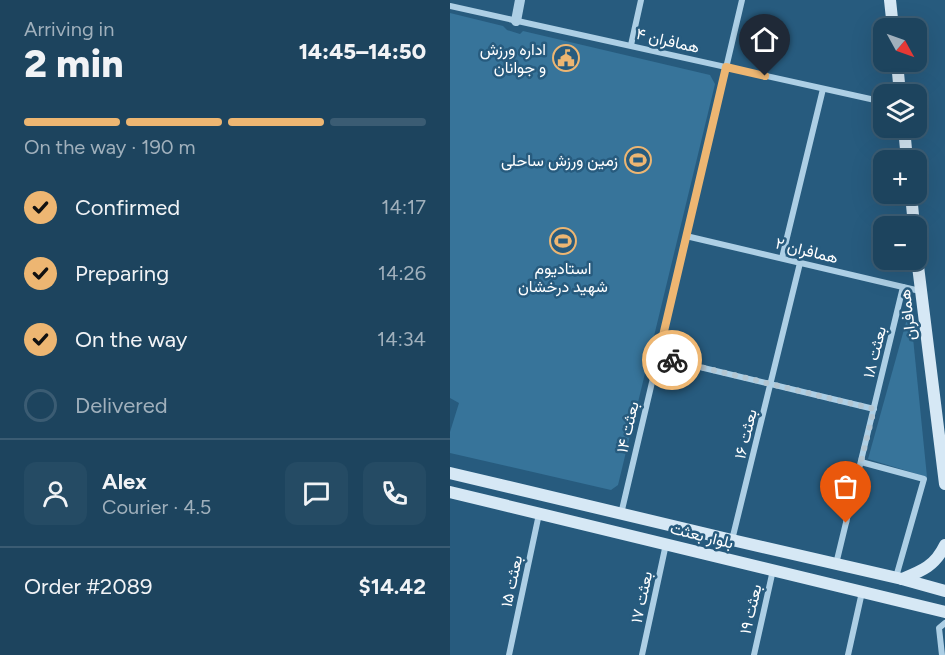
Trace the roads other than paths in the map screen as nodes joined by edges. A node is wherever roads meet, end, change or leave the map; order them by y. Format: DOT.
graph roads {
  1 [pos="520,0"];
  2 [pos="641,0"];
  3 [pos="742,0"];
  4 [pos="890,0"];
  5 [pos="450,6"];
  6 [pos="892,18"];
  7 [pos="516,21"];
  8 [pos="631,45"];
  9 [pos="726,67"];
  10 [pos="823,89"];
  11 [pos="873,100"];
  12 [pos="686,236"];
  13 [pos="782,258"];
  14 [pos="800,263"];
  15 [pos="918,270"];
  16 [pos="903,287"];
  17 [pos="921,291"];
  18 [pos="658,357"];
  19 [pos="771,384"];
  20 [pos="874,409"];
  21 [pos="861,462"];
  22 [pos="450,473"];
  23 [pos="945,484"];
  24 [pos="450,492"];
  25 [pos="539,514"];
  26 [pos="621,514"];
  27 [pos="732,540"];
  28 [pos="666,544"];
  29 [pos="945,545"];
  30 [pos="836,564"];
  31 [pos="774,570"];
  32 [pos="899,579"];
  33 [pos="945,591"];
  34 [pos="862,592"];
  35 [pos="945,612"];
  36 [pos="945,624"];
  37 [pos="508,655"];
  38 [pos="642,655"];
  39 [pos="754,655"];
  40 [pos="848,655"];
  41 [pos="942,655"];
  1 -- 7 [label="street"];
  2 -- 8 [label="street"];
  3 -- 9 [label="street, بعثت ۱۴"];
  4 -- 6 [label="main road"];
  5 -- 7 [label="street, همافران ۴"];
  7 -- 8 [label="street, همافران ۴"];
  8 -- 9 [label="street, همافران ۴"];
  9 -- 10 [label="street, همافران ۴"];
  9 -- 12 [label="street, بعثت ۱۴"];
  10 -- 11 [label="street, همافران ۴"];
  10 -- 13 [label="street"];
  12 -- 13 [label="street, همافران ۲"];
  12 -- 18 [label="street, بعثت ۱۴"];
  13 -- 14 [label="street, همافران ۲"];
  14 -- 16 [label="street, همافران ۲"];
  14 -- 19 [label="street, بعثت ۱۶"];
  15 -- 17 [label="main road, همافران"];
  16 -- 17 [label="street, همافران ۲"];
  16 -- 20 [label="street, بعثت ۱۸"];
  17 -- 23 [label="main road, همافران"];
  18 -- 19 [label="street"];
  18 -- 26 [label="street, بعثت ۱۴"];
  19 -- 20 [label="street"];
  19 -- 27 [label="street, بعثت ۱۶"];
  20 -- 21 [label="street, بعثت ۱۸"];
  21 -- 30 [label="street, بعثت ۱۸"];
  21 -- 32 [label="street"];
  22 -- 26 [label="main road, بلوار بعثت"];
  24 -- 25 [label="main road, بلوار بعثت"];
  25 -- 28 [label="main road, بلوار بعثت"];
  25 -- 37 [label="street, بعثت ۱۵"];
  26 -- 27 [label="main road, بلوار بعثت"];
  27 -- 30 [label="main road, بلوار بعثت"];
  28 -- 31 [label="main road, بلوار بعثت"];
  28 -- 38 [label="street, بعثت ۱۷"];
  29 -- 32 [label="main road"];
  30 -- 32 [label="main road, بلوار بعثت"];
  31 -- 34 [label="main road, بلوار بعثت"];
  31 -- 39 [label="street, بعثت ۱۹"];
  32 -- 33 [label="main road, بلوار بعثت"];
  34 -- 35 [label="main road, بلوار بعثت"];
  34 -- 40 [label="street"];
  36 -- 41 [label="street"];
}
